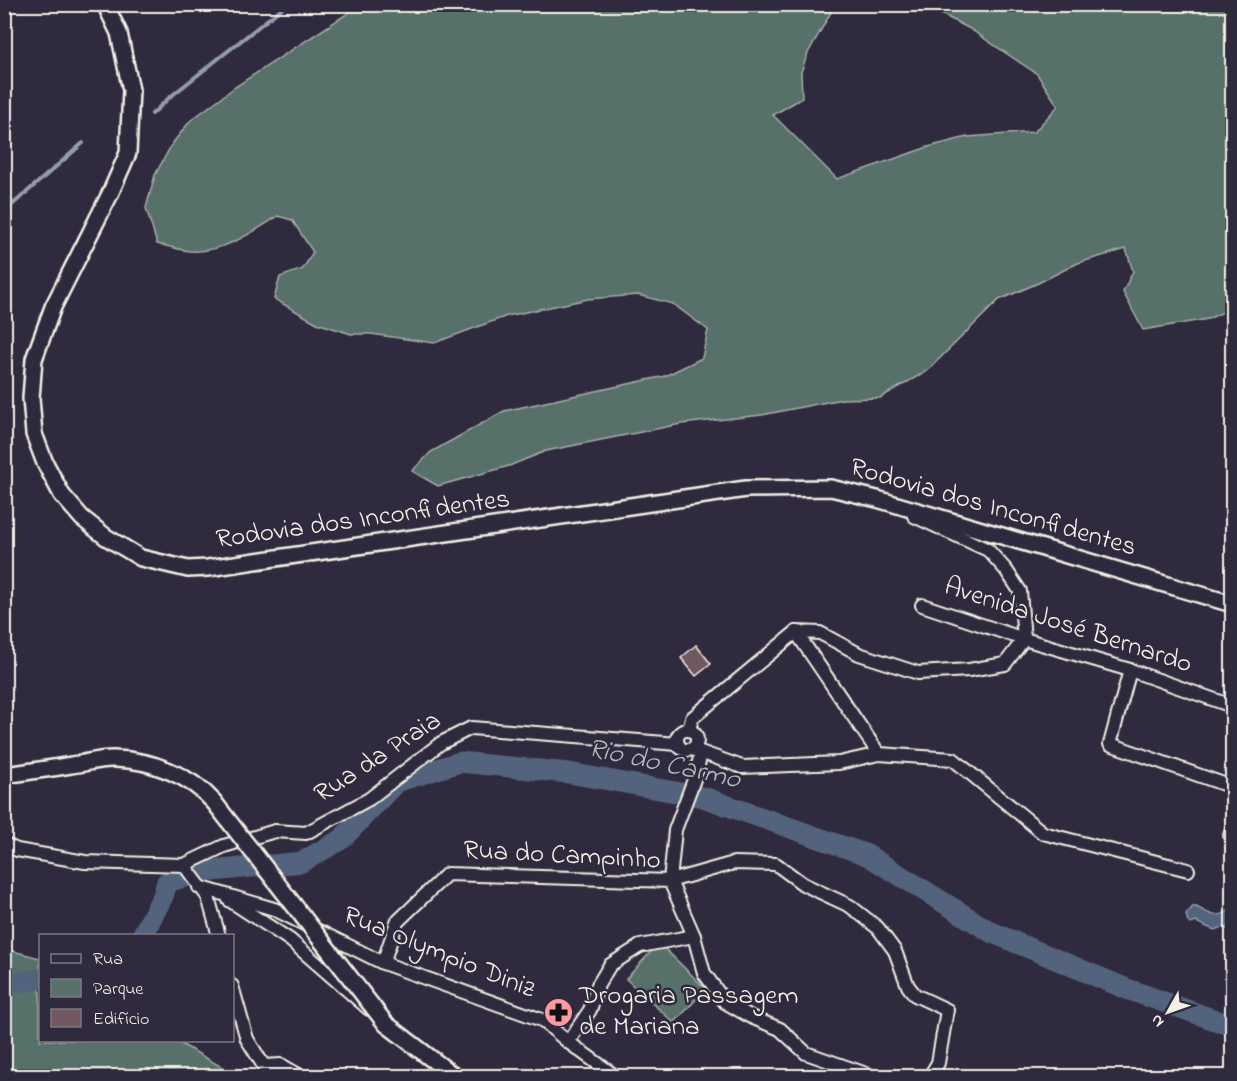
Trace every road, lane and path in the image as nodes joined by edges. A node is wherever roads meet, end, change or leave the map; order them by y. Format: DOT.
graph roads {
  1 [pos="105,4"];
  2 [pos="877,499"];
  3 [pos="1233,604"];
  4 [pos="922,605"];
  5 [pos="796,632"];
  6 [pos="1024,639"];
  7 [pos="1130,670"];
  8 [pos="1233,706"];
  9 [pos="689,730"];
  10 [pos="678,744"];
  11 [pos="697,751"];
  12 [pos="879,754"];
  13 [pos="4,776"];
  14 [pos="1233,787"];
  15 [pos="4,844"];
  16 [pos="184,865"];
  17 [pos="1188,870"];
  18 [pos="670,881"];
  19 [pos="199,887"];
  20 [pos="220,894"];
  21 [pos="218,934"];
  22 [pos="694,936"];
  23 [pos="383,963"];
  24 [pos="234,993"];
  25 [pos="386,1024"];
  26 [pos="568,1042"];
  27 [pos="266,1071"];
  28 [pos="300,1077"];
  29 [pos="454,1077"];
  30 [pos="615,1077"];
  31 [pos="872,1077"];
  32 [pos="930,1077"];
  1 -- 2 [label="main road, Rodovia dos Inconfidentes"];
  2 -- 3 [label="main road, Rodovia dos Inconfidentes"];
  2 -- 6 [label="street"];
  4 -- 6 [label="street, Avenida José Bernardo"];
  5 -- 6 [label="street"];
  5 -- 9 [label="street"];
  5 -- 12 [label="street"];
  6 -- 7 [label="street, Avenida José Bernardo"];
  7 -- 8 [label="street, Avenida José Bernardo"];
  7 -- 14 [label="street"];
  9 -- 10 [label="street"];
  9 -- 11 [label="street"];
  10 -- 11 [label="street"];
  10 -- 16 [label="street, Rua da Praia"];
  11 -- 12 [label="street"];
  11 -- 18 [label="street"];
  12 -- 17 [label="street"];
  13 -- 25 [label="main road, bridge"];
  15 -- 16 [label="street"];
  16 -- 19 [label="street"];
  18 -- 22 [label="street, Rua do Campinho"];
  18 -- 23 [label="street, Rua do Campinho"];
  18 -- 32 [label="street"];
  19 -- 20 [label="street, Rua Olympio Diniz"];
  19 -- 21 [label="street"];
  20 -- 23 [label="street, Rua Olympio Diniz"];
  20 -- 25 [label="street"];
  22 -- 26 [label="street"];
  22 -- 31 [label="street, Rua do Campinho"];
  23 -- 26 [label="street, Rua Olympio Diniz"];
  24 -- 27 [label="street"];
  25 -- 29 [label="main road"];
  26 -- 30 [label="street, Rua Olympio Diniz"];
  27 -- 28 [label="street"];
}
